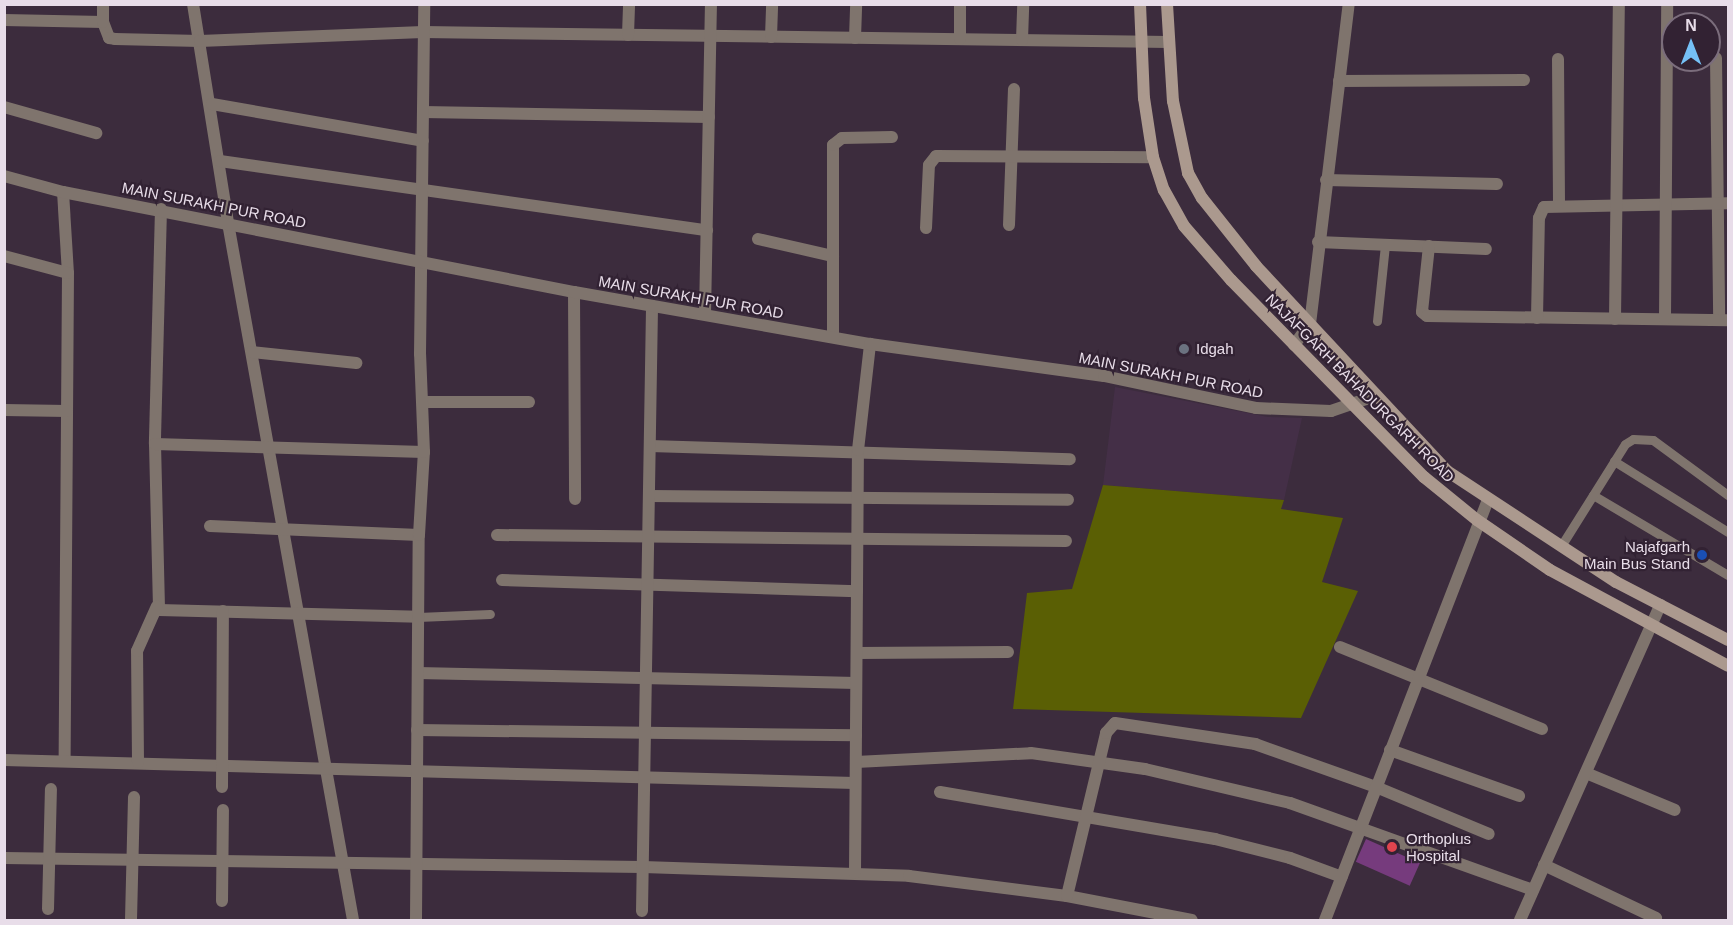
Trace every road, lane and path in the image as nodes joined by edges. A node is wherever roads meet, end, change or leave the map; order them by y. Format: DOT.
graph roads {
  1 [pos="103,4"];
  2 [pos="194,4"];
  3 [pos="424,4"];
  4 [pos="629,4"];
  5 [pos="711,4"];
  6 [pos="772,4"];
  7 [pos="856,4"];
  8 [pos="960,4"];
  9 [pos="1023,4"];
  10 [pos="1140,4"];
  11 [pos="1167,4"];
  12 [pos="1349,4"];
  13 [pos="1619,4"];
  14 [pos="1667,4"];
  15 [pos="4,20"];
  16 [pos="103,22"];
  17 [pos="423,32"];
  18 [pos="628,35"];
  19 [pos="710,36"];
  20 [pos="771,37"];
  21 [pos="855,38"];
  22 [pos="960,39"];
  23 [pos="200,40"];
  24 [pos="1023,40"];
  25 [pos="1140,41"];
  26 [pos="1168,42"];
  27 [pos="1558,59"];
  28 [pos="1717,72"];
  29 [pos="1524,80"];
  30 [pos="1339,81"];
  31 [pos="1014,89"];
  32 [pos="212,104"];
  33 [pos="4,108"];
  34 [pos="423,112"];
  35 [pos="709,117"];
  36 [pos="96,133"];
  37 [pos="892,137"];
  38 [pos="423,141"];
  39 [pos="1011,156"];
  40 [pos="1153,157"];
  41 [pos="220,161"];
  42 [pos="4,176"];
  43 [pos="1326,180"];
  44 [pos="1497,184"];
  45 [pos="422,191"];
  46 [pos="63,192"];
  47 [pos="1725,203"];
  48 [pos="1559,205"];
  49 [pos="1616,205"];
  50 [pos="1664,205"];
  51 [pos="160,209"];
  52 [pos="228,223"];
  53 [pos="1009,225"];
  54 [pos="926,228"];
  55 [pos="707,230"];
  56 [pos="758,239"];
  57 [pos="1318,242"];
  58 [pos="1385,244"];
  59 [pos="1429,246"];
  60 [pos="1486,249"];
  61 [pos="4,256"];
  62 [pos="833,256"];
  63 [pos="421,260"];
  64 [pos="68,273"];
  65 [pos="574,292"];
  66 [pos="652,306"];
  67 [pos="705,314"];
  68 [pos="1537,318"];
  69 [pos="1615,319"];
  70 [pos="1665,319"];
  71 [pos="1724,320"];
  72 [pos="1377,321"];
  73 [pos="1310,324"];
  74 [pos="833,336"];
  75 [pos="870,344"];
  76 [pos="1294,345"];
  77 [pos="252,352"];
  78 [pos="356,363"];
  79 [pos="1375,396"];
  80 [pos="423,402"];
  81 [pos="529,402"];
  82 [pos="1353,406"];
  83 [pos="4,410"];
  84 [pos="67,411"];
  85 [pos="154,444"];
  86 [pos="650,446"];
  87 [pos="270,449"];
  88 [pos="858,450"];
  89 [pos="424,452"];
  90 [pos="1070,459"];
  91 [pos="1614,461"];
  92 [pos="1593,495"];
  93 [pos="1728,495"];
  94 [pos="649,496"];
  95 [pos="574,499"];
  96 [pos="858,499"];
  97 [pos="1488,499"];
  98 [pos="1068,500"];
  99 [pos="1477,520"];
  100 [pos="210,526"];
  101 [pos="284,530"];
  102 [pos="1728,532"];
  103 [pos="419,535"];
  104 [pos="496,535"];
  105 [pos="648,536"];
  106 [pos="858,539"];
  107 [pos="1066,541"];
  108 [pos="1561,546"];
  109 [pos="1728,575"];
  110 [pos="502,580"];
  111 [pos="647,585"];
  112 [pos="857,591"];
  113 [pos="1660,605"];
  114 [pos="157,606"];
  115 [pos="223,611"];
  116 [pos="298,614"];
  117 [pos="490,614"];
  118 [pos="418,617"];
  119 [pos="1652,624"];
  120 [pos="1728,640"];
  121 [pos="1340,647"];
  122 [pos="1008,652"];
  123 [pos="856,653"];
  124 [pos="1728,666"];
  125 [pos="418,674"];
  126 [pos="1418,676"];
  127 [pos="646,678"];
  128 [pos="856,683"];
  129 [pos="1542,729"];
  130 [pos="417,730"];
  131 [pos="645,733"];
  132 [pos="856,735"];
  133 [pos="1390,750"];
  134 [pos="4,760"];
  135 [pos="65,760"];
  136 [pos="1100,761"];
  137 [pos="138,762"];
  138 [pos="856,762"];
  139 [pos="223,764"];
  140 [pos="324,767"];
  141 [pos="417,770"];
  142 [pos="1586,773"];
  143 [pos="644,777"];
  144 [pos="855,783"];
  145 [pos="222,787"];
  146 [pos="1376,787"];
  147 [pos="51,789"];
  148 [pos="940,792"];
  149 [pos="1519,796"];
  150 [pos="134,797"];
  151 [pos="223,810"];
  152 [pos="1675,810"];
  153 [pos="1087,814"];
  154 [pos="1361,826"];
  155 [pos="1489,834"];
  156 [pos="4,858"];
  157 [pos="49,859"];
  158 [pos="132,860"];
  159 [pos="222,861"];
  160 [pos="344,863"];
  161 [pos="417,864"];
  162 [pos="1545,865"];
  163 [pos="643,867"];
  164 [pos="855,873"];
  165 [pos="1342,878"];
  166 [pos="1533,890"];
  167 [pos="1066,896"];
  168 [pos="222,901"];
  169 [pos="48,909"];
  170 [pos="642,911"];
  171 [pos="1656,918"];
  172 [pos="1524,919"];
  173 [pos="131,921"];
  174 [pos="352,921"];
  175 [pos="416,921"];
  176 [pos="1192,921"];
  177 [pos="1325,921"];
  1 -- 16 [label="street"];
  2 -- 23 [label="street"];
  3 -- 17 [label="street"];
  4 -- 18 [label="street"];
  5 -- 19 [label="street"];
  6 -- 20 [label="street"];
  7 -- 21 [label="street"];
  8 -- 22 [label="street"];
  9 -- 24 [label="street"];
  10 -- 25 [label="main road, NAJAFGARH BAHADURGARH ROAD"];
  11 -- 26 [label="main road, NAJAFGARH BAHADURGARH ROAD"];
  12 -- 30 [label="street"];
  13 -- 49 [label="street"];
  14 -- 50 [label="street"];
  15 -- 16 [label="street"];
  16 -- 23 [label="street"];
  17 -- 18 [label="street"];
  17 -- 23 [label="street"];
  17 -- 34 [label="street"];
  18 -- 19 [label="street"];
  19 -- 20 [label="street"];
  19 -- 35 [label="street"];
  20 -- 21 [label="street"];
  21 -- 22 [label="street"];
  22 -- 24 [label="street"];
  23 -- 32 [label="street"];
  24 -- 25 [label="street"];
  25 -- 26 [label="street"];
  25 -- 40 [label="main road, NAJAFGARH BAHADURGARH ROAD"];
  26 -- 73 [label="main road, NAJAFGARH BAHADURGARH ROAD"];
  27 -- 48 [label="street"];
  28 -- 47 [label="street"];
  29 -- 30 [label="street"];
  30 -- 43 [label="street"];
  31 -- 39 [label="street"];
  32 -- 38 [label="street"];
  32 -- 41 [label="street"];
  33 -- 36 [label="street"];
  34 -- 35 [label="street"];
  34 -- 38 [label="street"];
  35 -- 55 [label="street"];
  37 -- 62 [label="street"];
  38 -- 45 [label="street"];
  39 -- 40 [label="street"];
  39 -- 53 [label="street"];
  39 -- 54 [label="street"];
  40 -- 76 [label="main road, NAJAFGARH BAHADURGARH ROAD"];
  41 -- 45 [label="street"];
  41 -- 52 [label="street"];
  42 -- 46 [label="street, MAIN SURAKH PUR ROAD"];
  43 -- 44 [label="street"];
  43 -- 57 [label="street"];
  45 -- 55 [label="street"];
  45 -- 63 [label="street"];
  46 -- 51 [label="street, MAIN SURAKH PUR ROAD"];
  46 -- 64 [label="street"];
  47 -- 50 [label="street"];
  47 -- 71 [label="street"];
  48 -- 49 [label="street"];
  48 -- 68 [label="street"];
  49 -- 50 [label="street"];
  49 -- 69 [label="street"];
  50 -- 70 [label="street"];
  51 -- 52 [label="street, MAIN SURAKH PUR ROAD"];
  51 -- 85 [label="street"];
  52 -- 63 [label="street, MAIN SURAKH PUR ROAD"];
  52 -- 77 [label="street"];
  55 -- 67 [label="street"];
  56 -- 62 [label="street"];
  57 -- 58 [label="street"];
  57 -- 73 [label="street"];
  58 -- 59 [label="street"];
  58 -- 72 [label="lane"];
  59 -- 60 [label="street"];
  59 -- 68 [label="street"];
  61 -- 64 [label="street"];
  62 -- 74 [label="street"];
  63 -- 65 [label="street, MAIN SURAKH PUR ROAD"];
  63 -- 80 [label="street"];
  64 -- 84 [label="street"];
  65 -- 66 [label="street, MAIN SURAKH PUR ROAD"];
  65 -- 95 [label="street"];
  66 -- 67 [label="street, MAIN SURAKH PUR ROAD"];
  66 -- 86 [label="street"];
  67 -- 74 [label="street, MAIN SURAKH PUR ROAD"];
  68 -- 69 [label="street"];
  69 -- 70 [label="street"];
  70 -- 71 [label="street"];
  73 -- 76 [label="street"];
  73 -- 79 [label="main road, NAJAFGARH BAHADURGARH ROAD"];
  74 -- 75 [label="street, MAIN SURAKH PUR ROAD"];
  75 -- 82 [label="street, MAIN SURAKH PUR ROAD"];
  75 -- 88 [label="street"];
  76 -- 82 [label="main road, NAJAFGARH BAHADURGARH ROAD"];
  77 -- 78 [label="street"];
  77 -- 87 [label="street"];
  79 -- 82 [label="street, MAIN SURAKH PUR ROAD"];
  79 -- 97 [label="main road, NAJAFGARH BAHADURGARH ROAD"];
  80 -- 81 [label="street"];
  80 -- 89 [label="street"];
  82 -- 99 [label="main road, NAJAFGARH BAHADURGARH ROAD"];
  83 -- 84 [label="street"];
  84 -- 135 [label="street"];
  85 -- 87 [label="street"];
  85 -- 114 [label="street"];
  86 -- 88 [label="street"];
  86 -- 94 [label="street"];
  87 -- 89 [label="street"];
  87 -- 101 [label="street"];
  88 -- 90 [label="street"];
  88 -- 96 [label="street"];
  89 -- 103 [label="street"];
  91 -- 92 [label="lane"];
  91 -- 93 [label="lane"];
  91 -- 102 [label="lane"];
  92 -- 108 [label="lane"];
  92 -- 109 [label="lane"];
  94 -- 96 [label="street"];
  94 -- 105 [label="street"];
  96 -- 98 [label="street"];
  96 -- 106 [label="street"];
  97 -- 99 [label="street"];
  97 -- 108 [label="main road, NAJAFGARH BAHADURGARH ROAD"];
  99 -- 119 [label="main road, NAJAFGARH BAHADURGARH ROAD"];
  99 -- 126 [label="street"];
  100 -- 101 [label="street"];
  101 -- 103 [label="street"];
  101 -- 116 [label="street"];
  103 -- 118 [label="street"];
  104 -- 105 [label="street"];
  105 -- 106 [label="street"];
  105 -- 111 [label="street"];
  106 -- 107 [label="street"];
  106 -- 112 [label="street"];
  108 -- 113 [label="main road, NAJAFGARH BAHADURGARH ROAD"];
  110 -- 111 [label="street"];
  111 -- 112 [label="street"];
  111 -- 127 [label="street"];
  112 -- 123 [label="street"];
  113 -- 119 [label="street"];
  113 -- 120 [label="main road, NAJAFGARH BAHADURGARH ROAD"];
  114 -- 115 [label="street"];
  114 -- 137 [label="street"];
  115 -- 116 [label="street"];
  115 -- 139 [label="street"];
  116 -- 118 [label="street"];
  116 -- 140 [label="street"];
  117 -- 118 [label="lane"];
  118 -- 125 [label="street"];
  119 -- 124 [label="main road, NAJAFGARH BAHADURGARH ROAD"];
  119 -- 142 [label="street"];
  121 -- 126 [label="street"];
  122 -- 123 [label="street"];
  123 -- 128 [label="street"];
  125 -- 127 [label="street"];
  125 -- 130 [label="street"];
  126 -- 129 [label="street"];
  126 -- 133 [label="street"];
  127 -- 128 [label="street"];
  127 -- 131 [label="street"];
  128 -- 132 [label="street"];
  130 -- 131 [label="street"];
  130 -- 141 [label="street"];
  131 -- 132 [label="street"];
  131 -- 143 [label="street"];
  132 -- 138 [label="street"];
  133 -- 146 [label="street"];
  133 -- 149 [label="street"];
  134 -- 135 [label="street"];
  135 -- 137 [label="street"];
  136 -- 138 [label="street"];
  136 -- 146 [label="street"];
  136 -- 153 [label="street"];
  136 -- 154 [label="street"];
  137 -- 139 [label="street"];
  138 -- 144 [label="street"];
  139 -- 140 [label="street"];
  139 -- 145 [label="street"];
  140 -- 141 [label="street"];
  140 -- 160 [label="street"];
  141 -- 143 [label="street"];
  141 -- 161 [label="street"];
  142 -- 152 [label="street"];
  142 -- 162 [label="street"];
  143 -- 144 [label="street"];
  143 -- 163 [label="street"];
  144 -- 164 [label="street"];
  146 -- 154 [label="street"];
  146 -- 155 [label="street"];
  147 -- 157 [label="street"];
  148 -- 153 [label="street"];
  150 -- 158 [label="street"];
  151 -- 159 [label="street"];
  153 -- 165 [label="street"];
  153 -- 167 [label="street"];
  154 -- 165 [label="street"];
  154 -- 166 [label="street"];
  156 -- 157 [label="street"];
  157 -- 158 [label="street"];
  157 -- 169 [label="street"];
  158 -- 159 [label="street"];
  158 -- 173 [label="street"];
  159 -- 160 [label="street"];
  159 -- 168 [label="street"];
  160 -- 161 [label="street"];
  160 -- 174 [label="street"];
  161 -- 163 [label="street"];
  161 -- 175 [label="street"];
  162 -- 166 [label="street"];
  162 -- 171 [label="street"];
  163 -- 164 [label="street"];
  163 -- 170 [label="street"];
  164 -- 167 [label="street"];
  165 -- 177 [label="street"];
  166 -- 172 [label="street"];
  167 -- 176 [label="street"];
}
